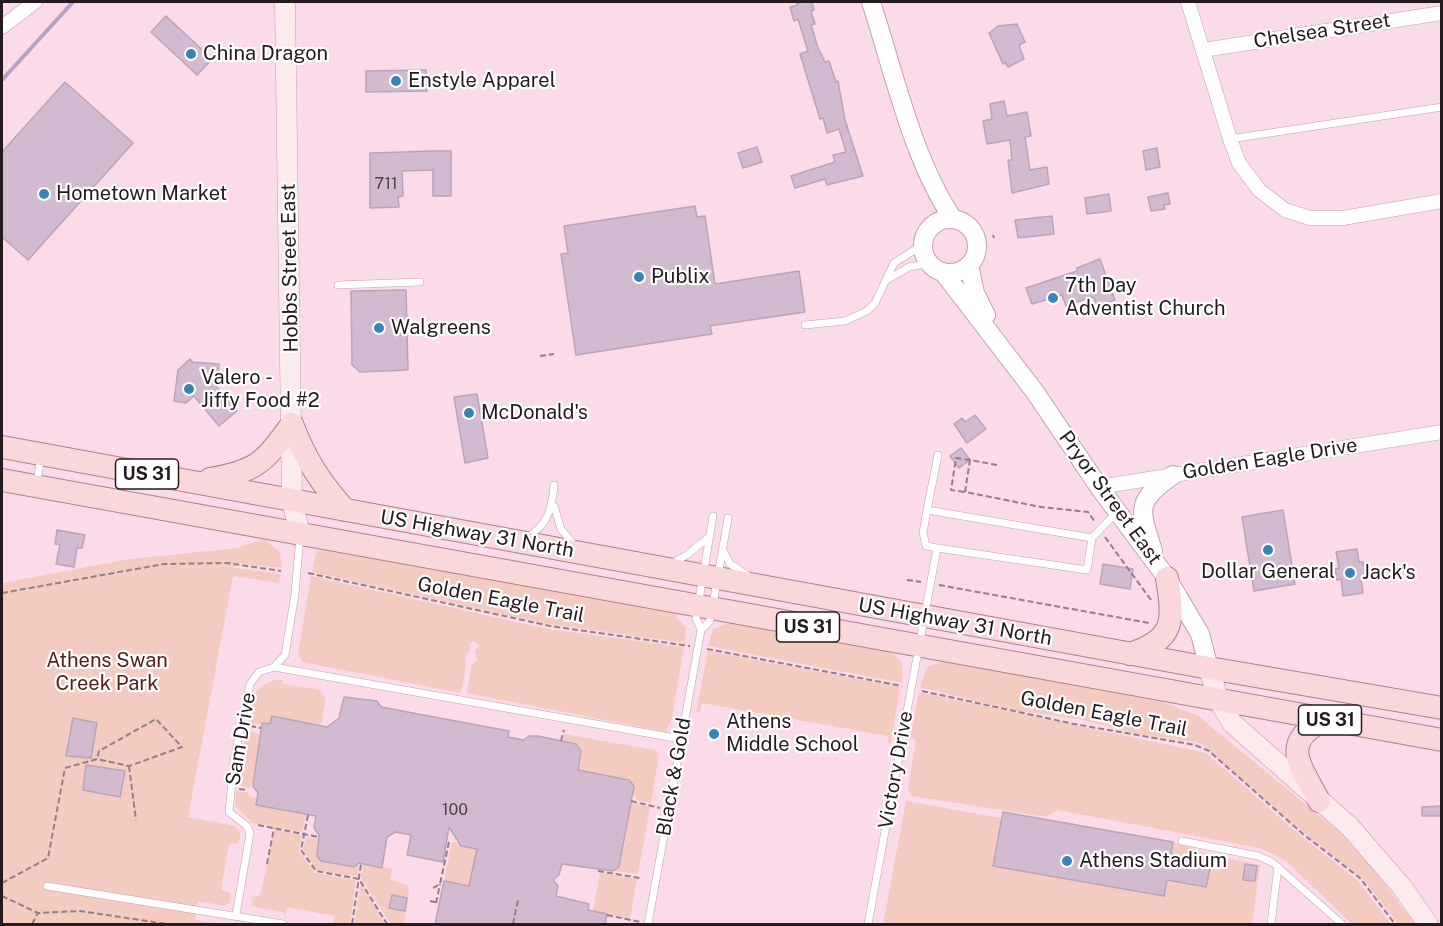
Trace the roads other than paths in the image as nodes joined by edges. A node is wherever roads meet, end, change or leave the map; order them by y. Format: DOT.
graph roads {
  1 [pos="35,2"];
  2 [pos="285,2"];
  3 [pos="871,2"];
  4 [pos="1188,2"];
  5 [pos="1442,13"];
  6 [pos="2,27"];
  7 [pos="1203,50"];
  8 [pos="1442,107"];
  9 [pos="1230,139"];
  10 [pos="921,155"];
  11 [pos="1442,201"];
  12 [pos="953,219"];
  13 [pos="925,240"];
  14 [pos="969,265"];
  15 [pos="936,268"];
  16 [pos="420,282"];
  17 [pos="883,282"];
  18 [pos="338,285"];
  19 [pos="805,325"];
  20 [pos="994,336"];
  21 [pos="291,424"];
  22 [pos="1442,432"];
  23 [pos="2,447"];
  24 [pos="42,455"];
  25 [pos="938,455"];
  26 [pos="1173,475"];
  27 [pos="2,480"];
  28 [pos="192,482"];
  29 [pos="554,485"];
  30 [pos="37,486"];
  31 [pos="1100,487"];
  32 [pos="553,498"];
  33 [pos="292,500"];
  34 [pos="345,510"];
  35 [pos="927,510"];
  36 [pos="1118,511"];
  37 [pos="713,516"];
  38 [pos="728,518"];
  39 [pos="300,534"];
  40 [pos="709,537"];
  41 [pos="1092,538"];
  42 [pos="518,541"];
  43 [pos="724,546"];
  44 [pos="937,548"];
  45 [pos="582,553"];
  46 [pos="658,566"];
  47 [pos="1162,571"];
  48 [pos="711,576"];
  49 [pos="770,587"];
  50 [pos="705,609"];
  51 [pos="925,616"];
  52 [pos="701,630"];
  53 [pos="919,646"];
  54 [pos="1130,654"];
  55 [pos="274,667"];
  56 [pos="1209,668"];
  57 [pos="1218,699"];
  58 [pos="1442,708"];
  59 [pos="1326,719"];
  60 [pos="681,740"];
  61 [pos="1442,740"];
  62 [pos="1319,801"];
  63 [pos="1182,841"];
  64 [pos="1278,867"];
  65 [pos="47,885"];
  66 [pos="236,915"];
  67 [pos="283,924"];
  68 [pos="648,924"];
  69 [pos="868,924"];
  70 [pos="1271,924"];
  71 [pos="1342,924"];
  72 [pos="1428,924"];
  1 -- 6 [label="street"];
  2 -- 21 [label="main road, Hobbs Street East"];
  3 -- 10 [label="street"];
  4 -- 7 [label="street"];
  5 -- 7 [label="street, Chelsea Street"];
  7 -- 9 [label="street"];
  8 -- 9 [label="lane"];
  9 -- 11 [label="street"];
  10 -- 12 [label="street"];
  10 -- 13 [label="street"];
  12 -- 13 [label="street"];
  12 -- 14 [label="street"];
  13 -- 15 [label="street"];
  13 -- 17 [label="lane"];
  14 -- 15 [label="street"];
  14 -- 20 [label="street, Pryor Street East"];
  15 -- 17 [label="lane"];
  15 -- 20 [label="street, Pryor Street East"];
  16 -- 18 [label="lane"];
  17 -- 19 [label="lane"];
  20 -- 31 [label="street, Pryor Street East"];
  21 -- 28 [label="main road"];
  21 -- 33 [label="main road, Hobbs Street East"];
  21 -- 34 [label="main road"];
  22 -- 26 [label="street, Golden Eagle Drive"];
  23 -- 24 [label="main road, US 31"];
  24 -- 28 [label="main road, US 31"];
  24 -- 30 [label="lane"];
  25 -- 35 [label="lane"];
  26 -- 31 [label="street, Golden Eagle Drive"];
  26 -- 47 [label="street"];
  27 -- 30 [label="main road, US 31"];
  28 -- 33 [label="main road, US 31"];
  29 -- 32 [label="lane"];
  30 -- 39 [label="main road, US 31"];
  31 -- 36 [label="street, Pryor Street East"];
  32 -- 42 [label="lane"];
  32 -- 45 [label="lane"];
  33 -- 34 [label="main road, US Highway 31 North / US 31"];
  33 -- 39 [label="main road, Hobbs Street East"];
  34 -- 42 [label="main road, US Highway 31 North / US 31"];
  35 -- 41 [label="lane"];
  35 -- 44 [label="lane"];
  36 -- 41 [label="lane"];
  36 -- 47 [label="street, Pryor Street East"];
  37 -- 40 [label="lane"];
  38 -- 43 [label="lane"];
  39 -- 50 [label="main road, US Highway 31 North / US 31"];
  39 -- 55 [label="lane, Sam Drive"];
  40 -- 46 [label="lane"];
  40 -- 48 [label="lane"];
  41 -- 44 [label="lane"];
  42 -- 45 [label="main road, US Highway 31 North / US 31"];
  43 -- 48 [label="lane"];
  43 -- 49 [label="lane"];
  44 -- 51 [label="lane, Victory Drive"];
  45 -- 46 [label="main road, US Highway 31 North / US 31"];
  46 -- 48 [label="main road, US Highway 31 North / US 31"];
  47 -- 54 [label="main road"];
  47 -- 56 [label="street, Pryor Street East"];
  48 -- 49 [label="main road, US Highway 31 North / US 31"];
  48 -- 50 [label="lane, Black & Gold"];
  48 -- 50 [label="lane, Black & Gold"];
  49 -- 51 [label="main road, US Highway 31 North / US 31"];
  50 -- 52 [label="lane, Black & Gold"];
  50 -- 52 [label="lane, Black & Gold"];
  50 -- 53 [label="main road, US Highway 31 North / US 31"];
  51 -- 53 [label="lane, Victory Drive"];
  51 -- 54 [label="main road, US Highway 31 North / US 31"];
  52 -- 60 [label="lane, Black & Gold"];
  53 -- 57 [label="main road, US Highway 31 North / US 31"];
  53 -- 69 [label="lane, Victory Drive"];
  54 -- 56 [label="main road, US Highway 31 North / US 31"];
  55 -- 60 [label="lane"];
  55 -- 66 [label="lane, Sam Drive"];
  56 -- 57 [label="main road"];
  56 -- 58 [label="main road, US Highway 31 North / US 31"];
  57 -- 59 [label="main road, US Highway 31 North / US 31"];
  57 -- 62 [label="main road"];
  59 -- 61 [label="main road, US Highway 31 North / US 31"];
  59 -- 62 [label="main road"];
  60 -- 68 [label="lane, Black & Gold"];
  62 -- 72 [label="main road"];
  63 -- 64 [label="lane"];
  64 -- 70 [label="lane"];
  64 -- 71 [label="lane"];
  65 -- 66 [label="lane"];
  66 -- 67 [label="lane"];
}
